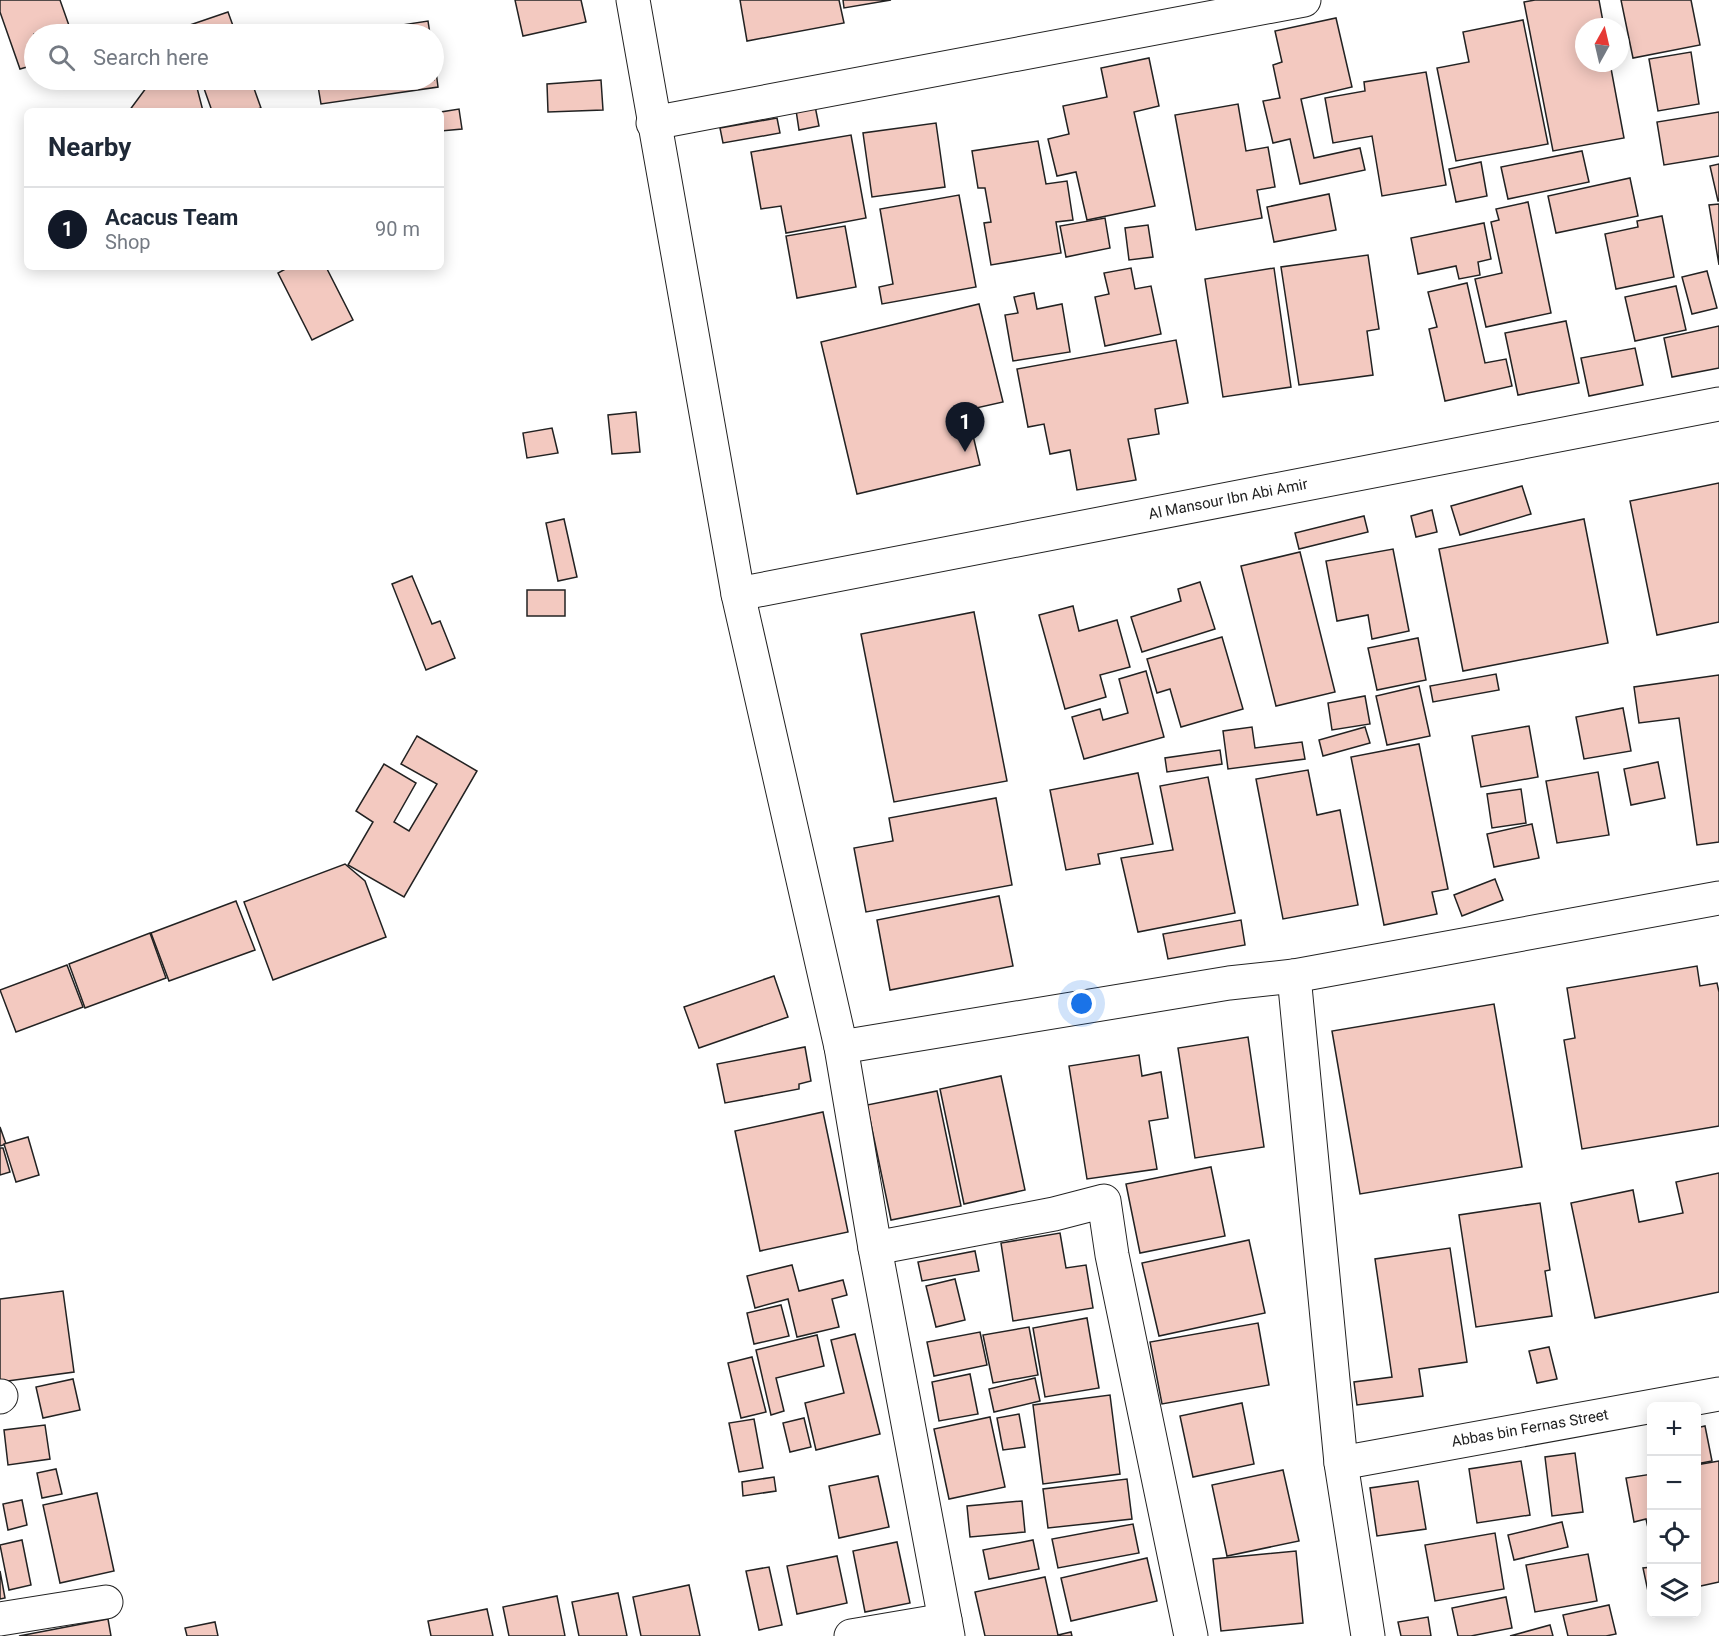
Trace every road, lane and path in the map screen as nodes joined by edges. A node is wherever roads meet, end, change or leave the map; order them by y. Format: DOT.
graph roads {
  1 [pos="633,0"];
  2 [pos="1304,0"];
  3 [pos="653,123"];
  4 [pos="1719,404"];
  5 [pos="738,594"];
  6 [pos="1719,898"];
  7 [pos="1294,976"];
  8 [pos="841,1047"];
  9 [pos="875,1248"];
  10 [pos="1719,1394"];
  11 [pos="1341,1463"];
  12 [pos="106,1602"];
  13 [pos="0,1619"];
  14 [pos="946,1628"];
  15 [pos="851,1636"];
  16 [pos="1191,1636"];
  17 [pos="1368,1636"];
  1 -- 3 [label="street"];
  2 -- 3 [label="street"];
  3 -- 5 [label="street"];
  4 -- 5 [label="street, Al Mansour Ibn Abi Amir"];
  5 -- 8 [label="street"];
  6 -- 7 [label="street"];
  7 -- 8 [label="street"];
  7 -- 11 [label="street"];
  8 -- 9 [label="street"];
  9 -- 14 [label="street"];
  9 -- 16 [label="street"];
  10 -- 11 [label="street, Abbas bin Fernas Street"];
  11 -- 17 [label="street"];
  12 -- 13 [label="street"];
  14 -- 15 [label="street"];
}
